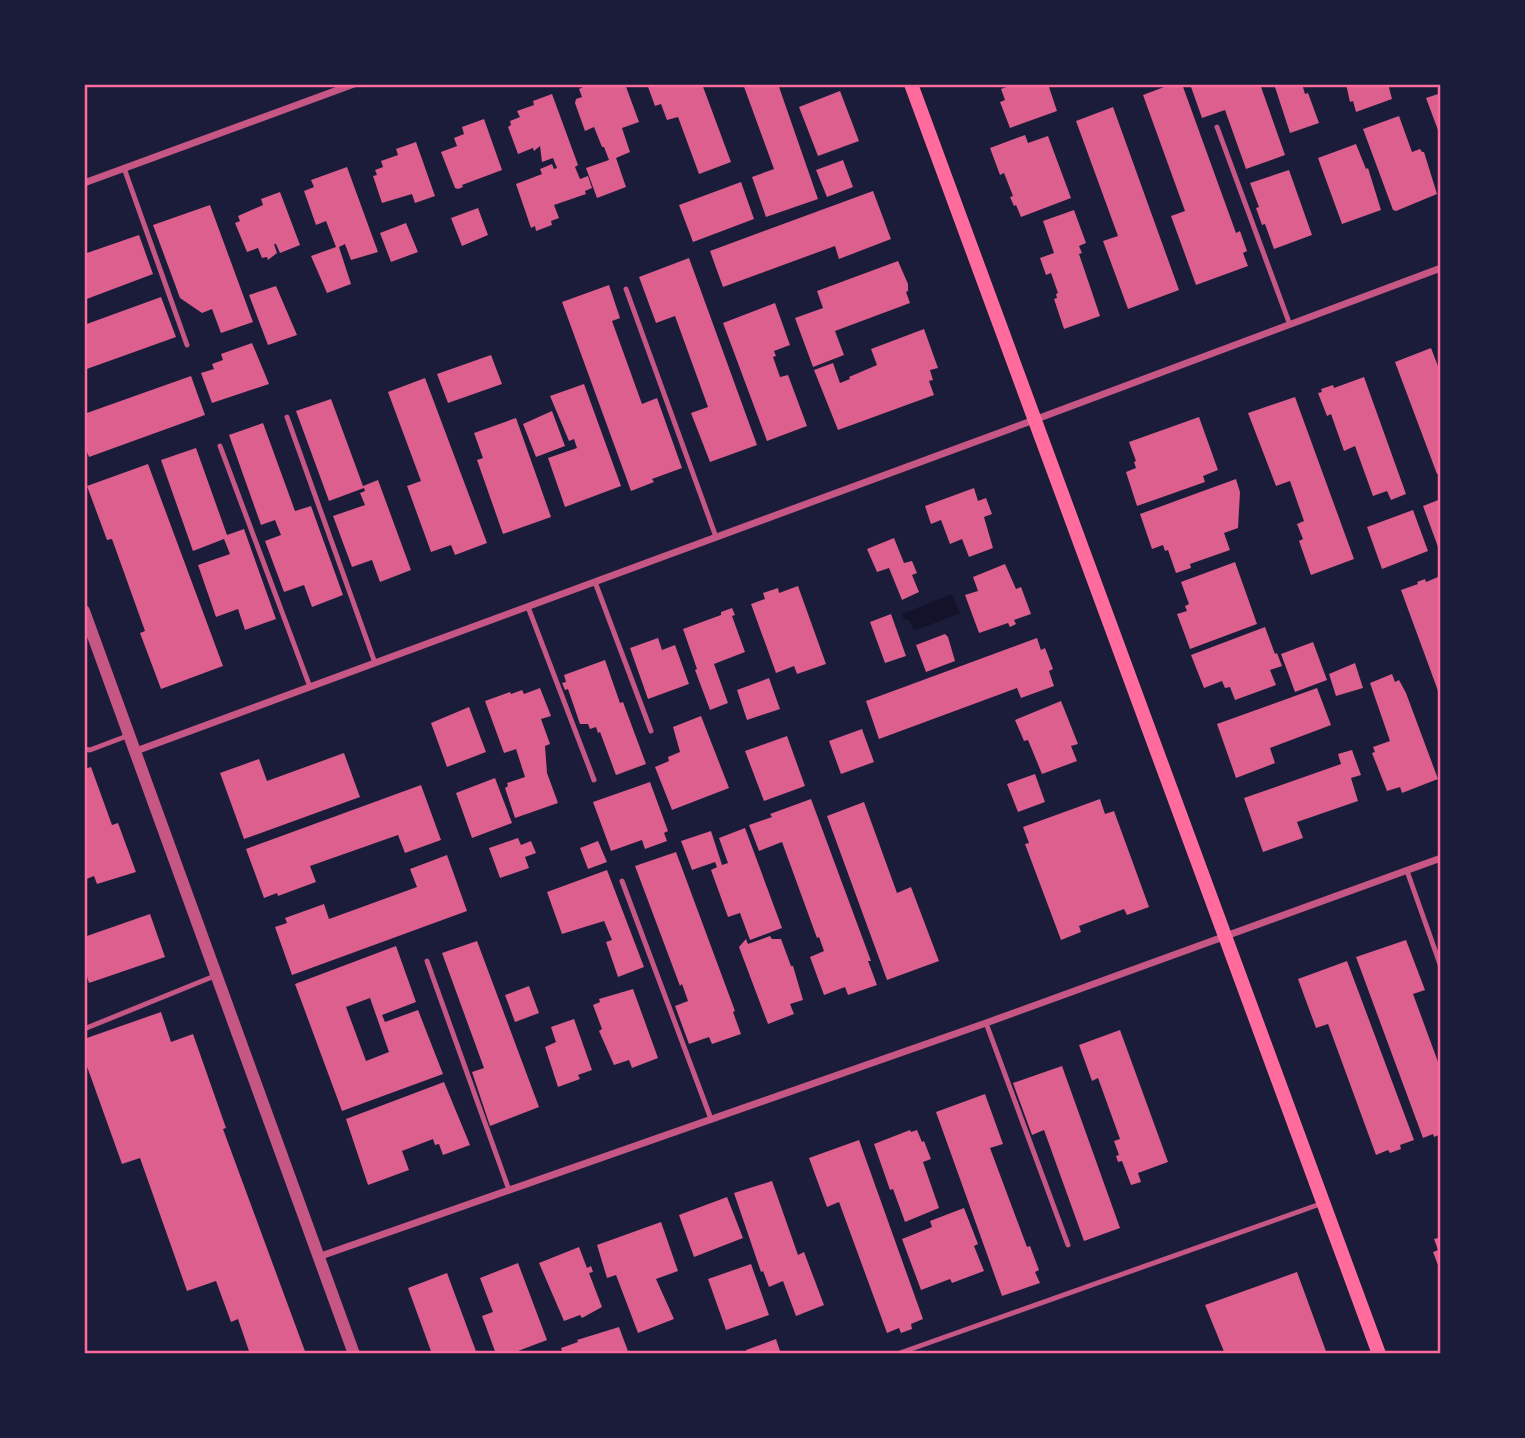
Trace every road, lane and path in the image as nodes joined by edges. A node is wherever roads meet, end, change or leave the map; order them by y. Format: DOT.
graph roads {
  1 [pos="354,84"];
  2 [pos="911,84"];
  3 [pos="1217,127"];
  4 [pos="124,168"];
  5 [pos="84,183"];
  6 [pos="1441,268"];
  7 [pos="626,289"];
  8 [pos="1290,325"];
  9 [pos="187,345"];
  10 [pos="287,417"];
  11 [pos="1034,420"];
  12 [pos="220,446"];
  13 [pos="716,537"];
  14 [pos="595,582"];
  15 [pos="528,607"];
  16 [pos="84,611"];
  17 [pos="375,663"];
  18 [pos="310,687"];
  19 [pos="651,731"];
  20 [pos="130,735"];
  21 [pos="84,749"];
  22 [pos="136,751"];
  23 [pos="594,780"];
  24 [pos="1441,858"];
  25 [pos="1407,871"];
  26 [pos="622,881"];
  27 [pos="1224,936"];
  28 [pos="427,961"];
  29 [pos="1441,967"];
  30 [pos="217,975"];
  31 [pos="986,1023"];
  32 [pos="84,1029"];
  33 [pos="711,1119"];
  34 [pos="509,1190"];
  35 [pos="1323,1203"];
  36 [pos="1068,1245"];
  37 [pos="318,1257"];
  38 [pos="354,1354"];
  39 [pos="897,1354"];
  40 [pos="1380,1354"];
  1 -- 4 [label="street"];
  2 -- 11 [label="main road"];
  3 -- 8 [label="lane"];
  4 -- 5 [label="street"];
  4 -- 9 [label="lane"];
  6 -- 8 [label="street"];
  7 -- 13 [label="lane"];
  8 -- 11 [label="street"];
  10 -- 17 [label="lane"];
  11 -- 13 [label="street"];
  11 -- 27 [label="main road"];
  12 -- 18 [label="lane"];
  13 -- 14 [label="street"];
  14 -- 15 [label="street"];
  14 -- 19 [label="lane"];
  15 -- 17 [label="street"];
  15 -- 23 [label="lane"];
  16 -- 20 [label="street"];
  17 -- 18 [label="street"];
  18 -- 22 [label="street"];
  20 -- 21 [label="lane"];
  20 -- 22 [label="street"];
  22 -- 30 [label="street"];
  24 -- 25 [label="street"];
  25 -- 27 [label="street"];
  25 -- 29 [label="lane"];
  26 -- 33 [label="lane"];
  27 -- 31 [label="street"];
  27 -- 35 [label="main road"];
  28 -- 34 [label="lane"];
  30 -- 32 [label="lane"];
  30 -- 37 [label="street"];
  31 -- 33 [label="street"];
  31 -- 36 [label="lane"];
  33 -- 34 [label="street"];
  34 -- 37 [label="street"];
  35 -- 39 [label="lane"];
  35 -- 40 [label="main road"];
  37 -- 38 [label="street"];
}
